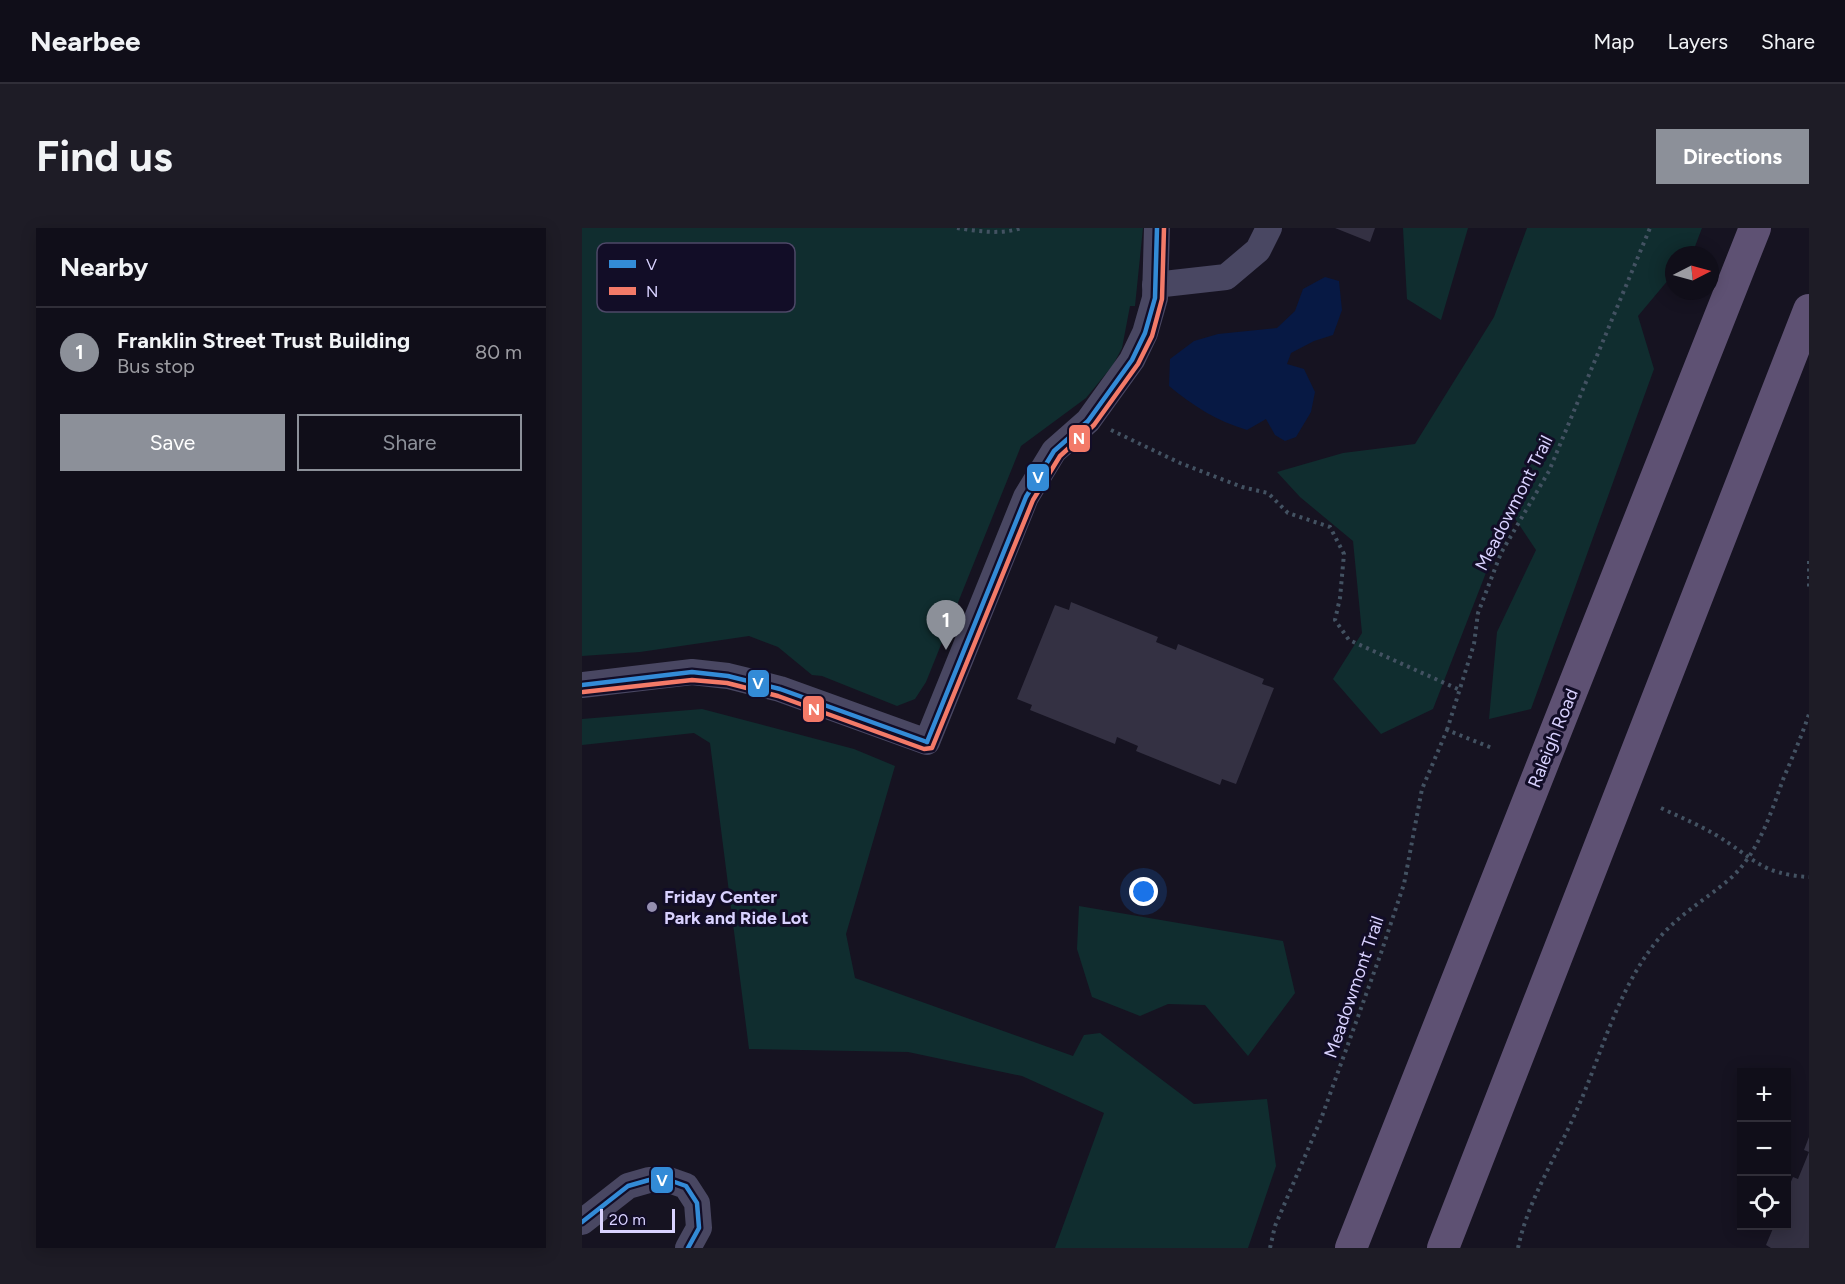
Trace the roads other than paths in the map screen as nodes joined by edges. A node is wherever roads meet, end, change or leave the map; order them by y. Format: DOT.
graph roads {
  1 [pos="1157,228"];
  2 [pos="1269,228"];
  3 [pos="1755,228"];
  4 [pos="1155,285"];
  5 [pos="1809,310"];
  6 [pos="582,685"];
  7 [pos="582,1222"];
  8 [pos="688,1248"];
  9 [pos="1351,1248"];
  10 [pos="1443,1248"];
  1 -- 4 [label="lane"];
  2 -- 4 [label="lane"];
  3 -- 9 [label="main road, Raleigh Road"];
  4 -- 6 [label="lane"];
  5 -- 10 [label="main road"];
  7 -- 8 [label="lane"];
}
